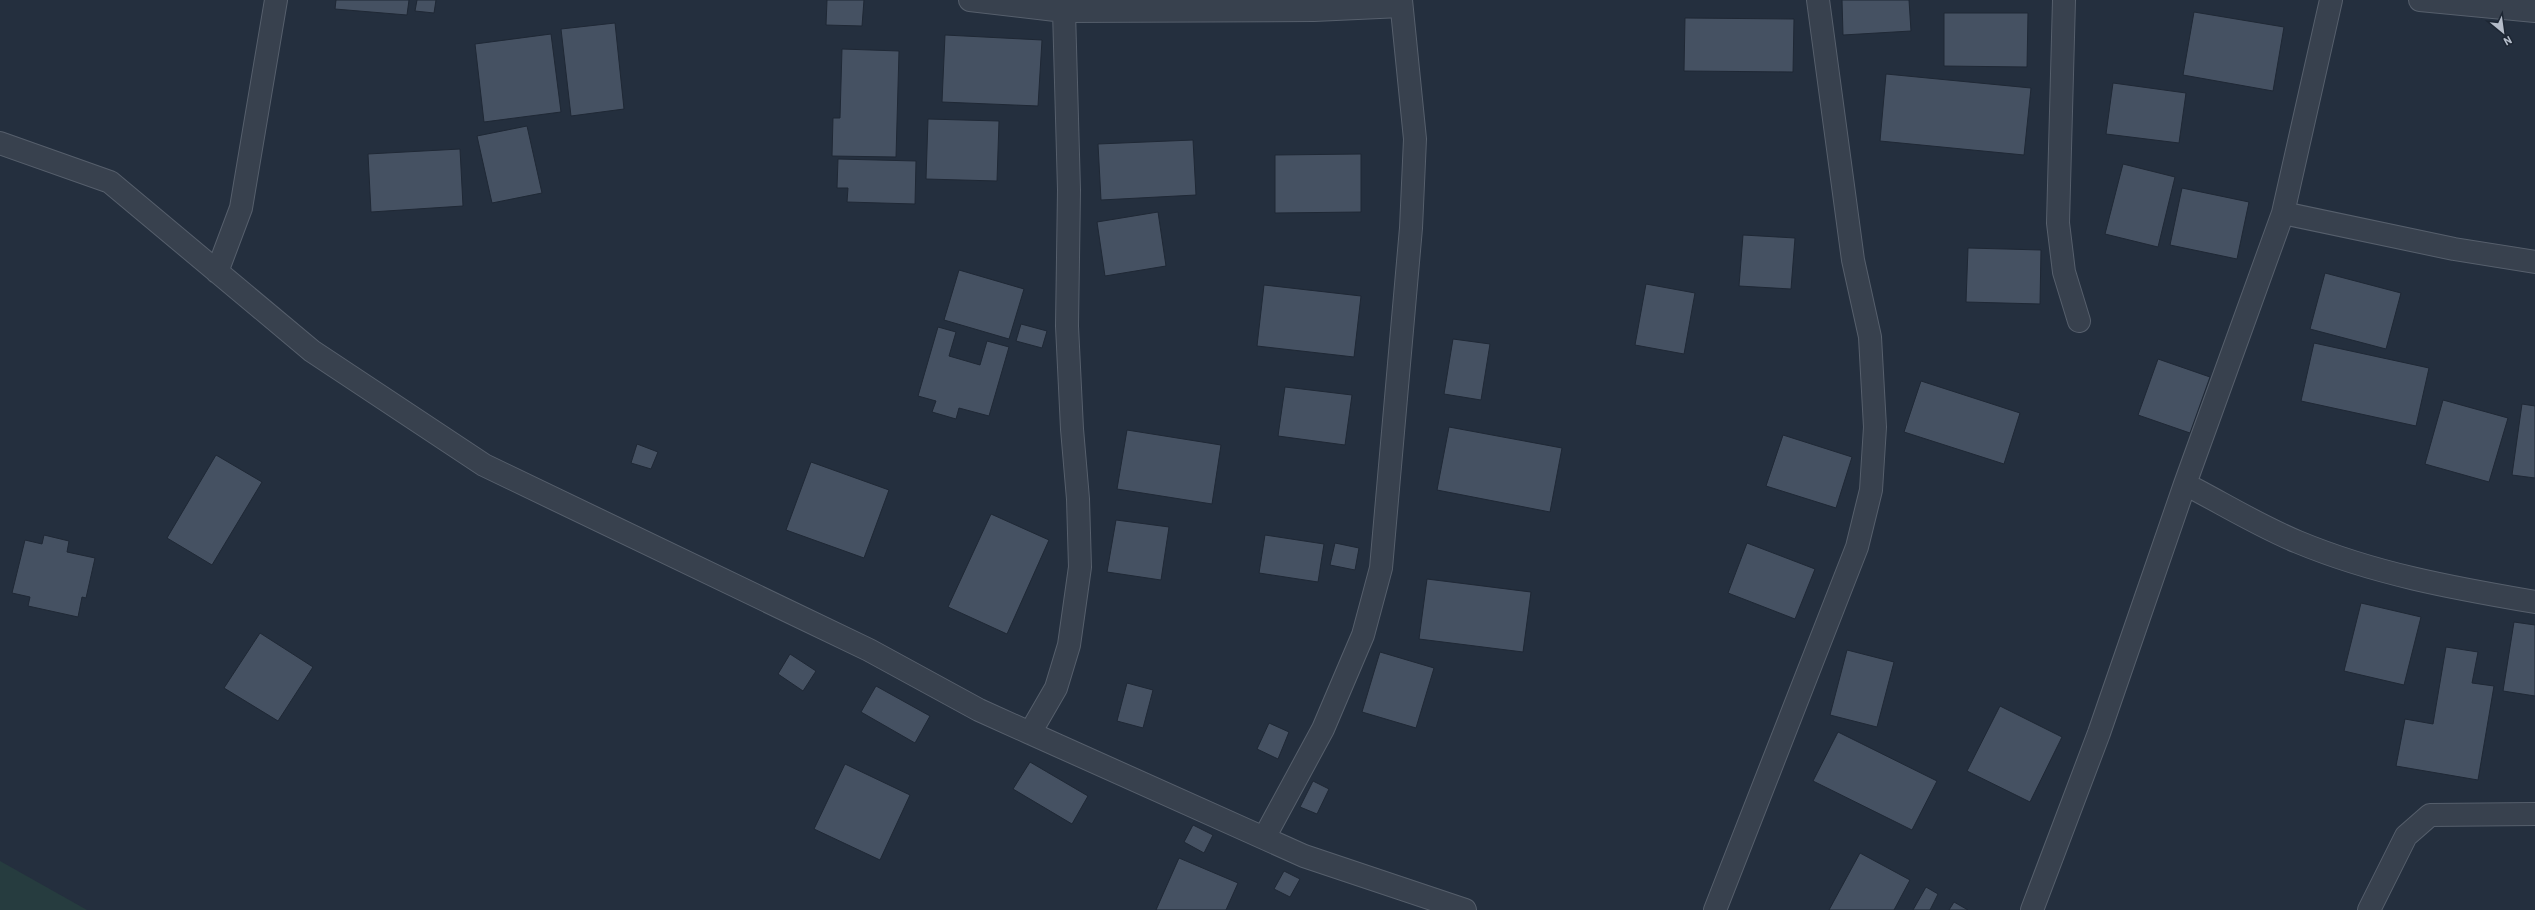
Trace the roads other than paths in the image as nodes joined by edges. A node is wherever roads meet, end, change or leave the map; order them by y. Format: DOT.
graph roads {
  1 [pos="276,0"];
  2 [pos="970,0"];
  3 [pos="1818,0"];
  4 [pos="2064,0"];
  5 [pos="2331,0"];
  6 [pos="2420,0"];
  7 [pos="1401,3"];
  8 [pos="1064,11"];
  9 [pos="2535,11"];
  10 [pos="0,143"];
  11 [pos="2283,213"];
  12 [pos="2535,262"];
  13 [pos="217,272"];
  14 [pos="2079,321"];
  15 [pos="2185,484"];
  16 [pos="2535,602"];
  17 [pos="1030,733"];
  18 [pos="2535,814"];
  19 [pos="1264,838"];
  20 [pos="1465,910"];
  21 [pos="1715,910"];
  22 [pos="2032,910"];
  23 [pos="2369,910"];
  1 -- 13 [label="street"];
  2 -- 8 [label="street"];
  3 -- 21 [label="street"];
  4 -- 14 [label="street"];
  5 -- 11 [label="street"];
  6 -- 9 [label="street"];
  7 -- 8 [label="street"];
  7 -- 19 [label="street"];
  8 -- 17 [label="street"];
  10 -- 13 [label="street"];
  11 -- 12 [label="street"];
  11 -- 15 [label="street"];
  13 -- 17 [label="street"];
  15 -- 16 [label="street"];
  15 -- 22 [label="street"];
  17 -- 19 [label="street"];
  18 -- 23 [label="street"];
  19 -- 20 [label="street"];
}
